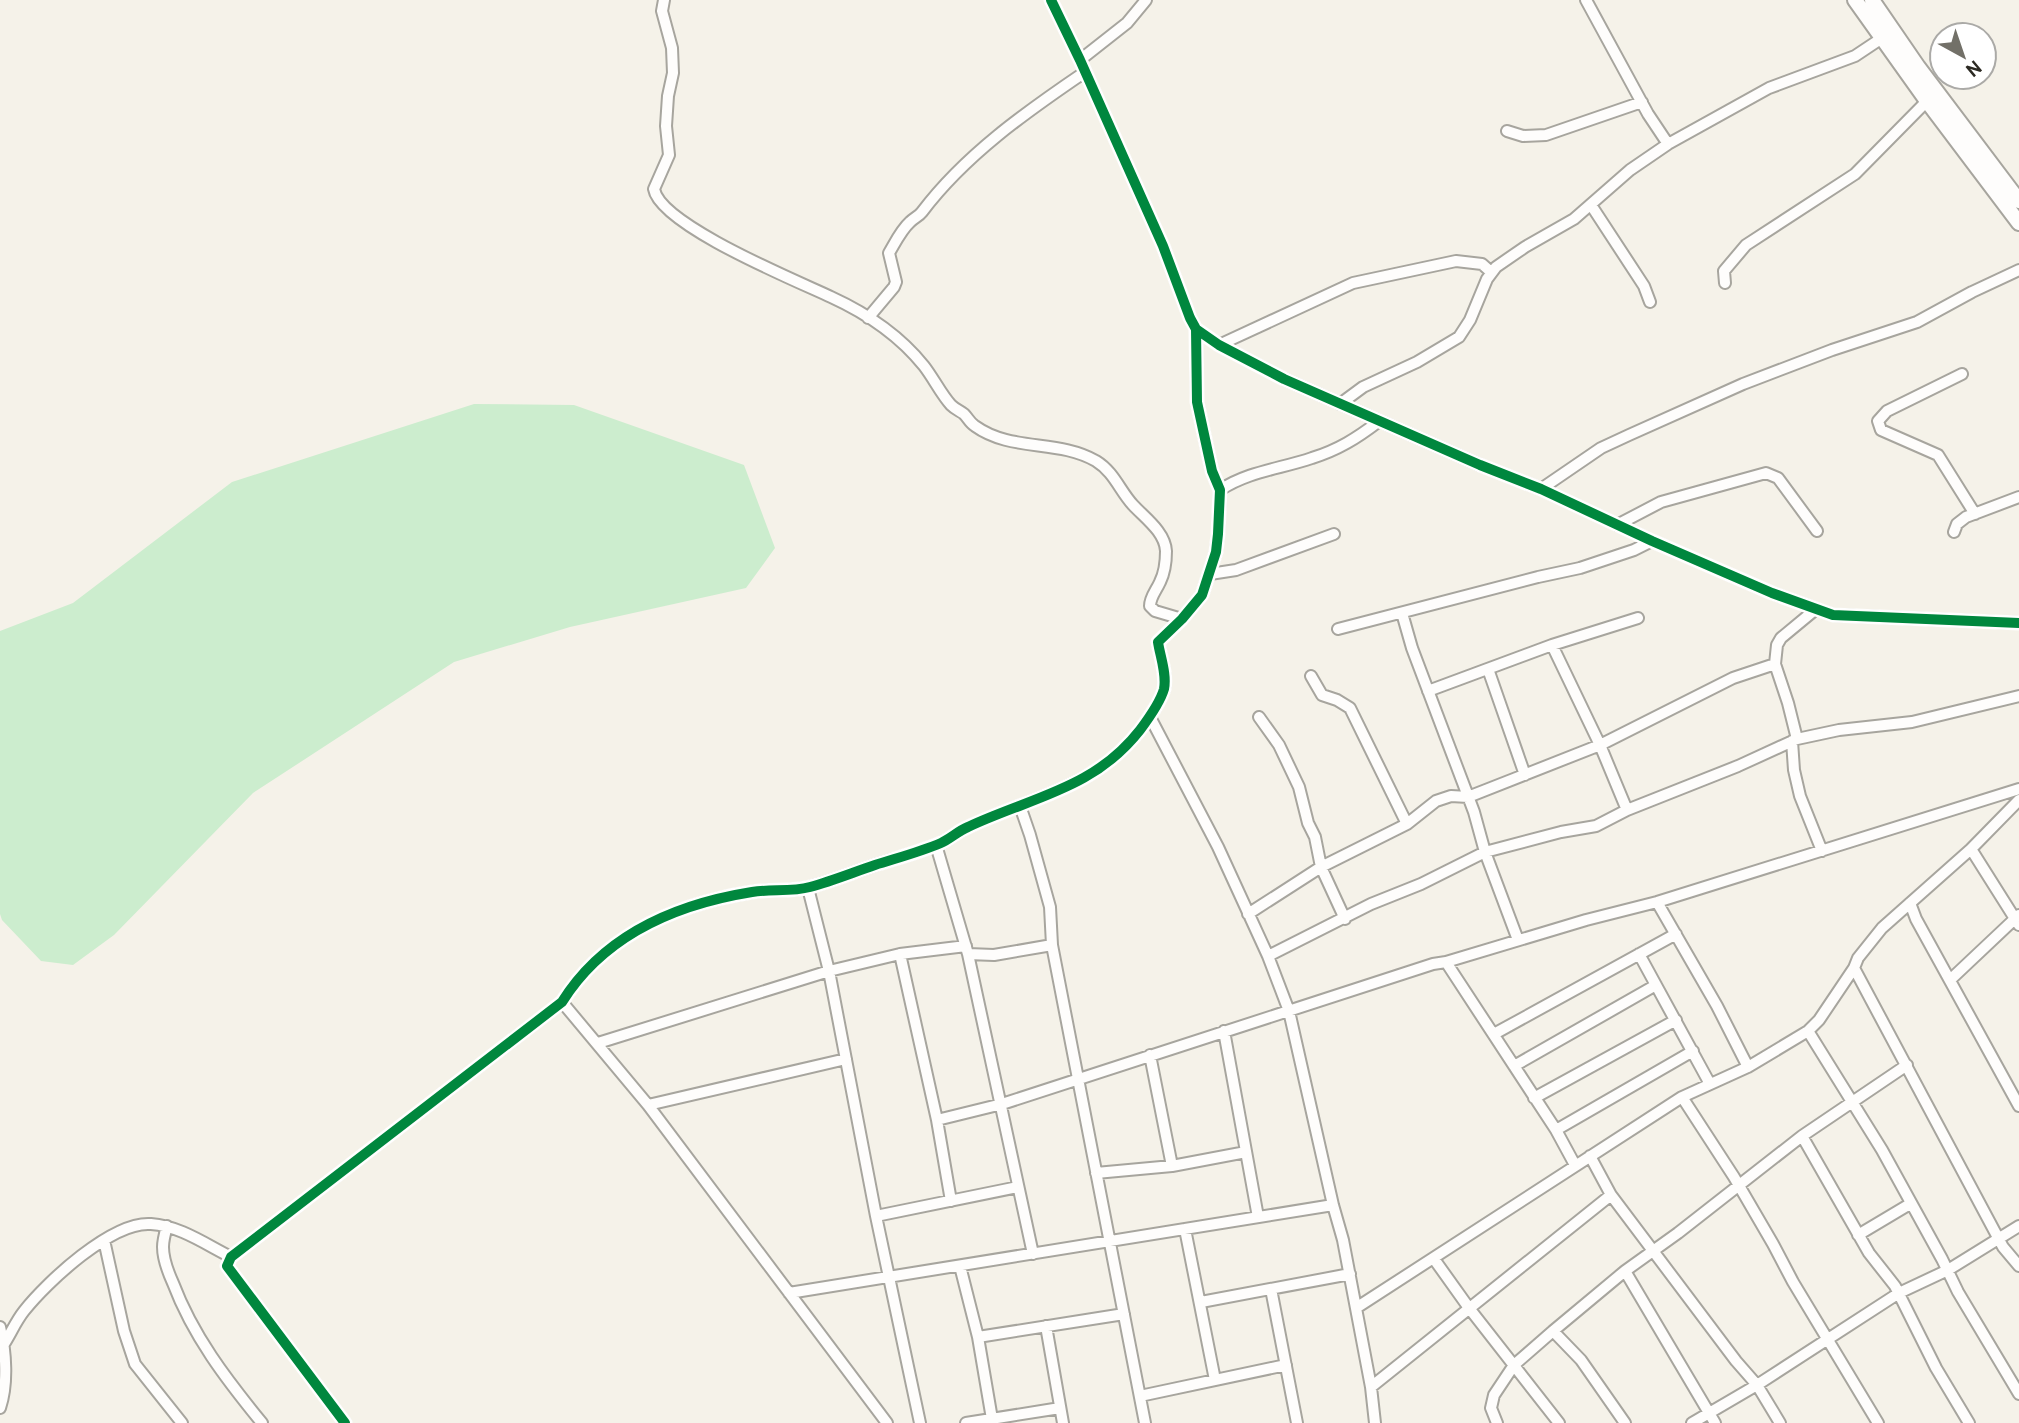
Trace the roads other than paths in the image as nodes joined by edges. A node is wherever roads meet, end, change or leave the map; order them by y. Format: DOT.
graph roads {
  1 [pos="664,0"];
  2 [pos="1051,0"];
  3 [pos="1146,0"];
  4 [pos="1586,0"];
  5 [pos="1855,0"];
  6 [pos="1872,0"];
  7 [pos="1888,35"];
  8 [pos="1080,60"];
  9 [pos="1084,72"];
  10 [pos="1927,101"];
  11 [pos="1642,102"];
  12 [pos="1507,131"];
  13 [pos="1668,144"];
  14 [pos="2019,201"];
  15 [pos="1591,205"];
  16 [pos="2019,223"];
  17 [pos="2019,270"];
  18 [pos="1491,272"];
  19 [pos="1725,283"];
  20 [pos="1650,302"];
  21 [pos="868,318"];
  22 [pos="1196,329"];
  23 [pos="1219,345"];
  24 [pos="1962,374"];
  25 [pos="1340,404"];
  26 [pos="1378,422"];
  27 [pos="1541,489"];
  28 [pos="1220,490"];
  29 [pos="2019,497"];
  30 [pos="1975,514"];
  31 [pos="1617,525"];
  32 [pos="1817,531"];
  33 [pos="1954,533"];
  34 [pos="1334,534"];
  35 [pos="1652,541"];
  36 [pos="1210,574"];
  37 [pos="1815,609"];
  38 [pos="1402,613"];
  39 [pos="1637,618"];
  40 [pos="1182,619"];
  41 [pos="2019,623"];
  42 [pos="1338,629"];
  43 [pos="1552,645"];
  44 [pos="1775,664"];
  45 [pos="1488,669"];
  46 [pos="1311,676"];
  47 [pos="1428,691"];
  48 [pos="2019,696"];
  49 [pos="1150,717"];
  50 [pos="1259,717"];
  51 [pos="1794,740"];
  52 [pos="1600,746"];
  53 [pos="1525,775"];
  54 [pos="2019,789"];
  55 [pos="1468,797"];
  56 [pos="2019,800"];
  57 [pos="1020,806"];
  58 [pos="1627,810"];
  59 [pos="1407,824"];
  60 [pos="936,845"];
  61 [pos="1971,849"];
  62 [pos="1822,851"];
  63 [pos="1485,852"];
  64 [pos="1321,867"];
  65 [pos="808,888"];
  66 [pos="1657,902"];
  67 [pos="1910,903"];
  68 [pos="1248,914"];
  69 [pos="1345,919"];
  70 [pos="2018,920"];
  71 [pos="1676,934"];
  72 [pos="1518,940"];
  73 [pos="1052,945"];
  74 [pos="967,950"];
  75 [pos="900,954"];
  76 [pos="1639,954"];
  77 [pos="1268,956"];
  78 [pos="1446,962"];
  79 [pos="1854,968"];
  80 [pos="829,971"];
  81 [pos="1950,981"];
  82 [pos="1656,985"];
  83 [pos="562,1002"];
  84 [pos="1289,1011"];
  85 [pos="1676,1020"];
  86 [pos="1224,1031"];
  87 [pos="1808,1031"];
  88 [pos="1494,1034"];
  89 [pos="598,1043"];
  90 [pos="1693,1051"];
  91 [pos="1150,1055"];
  92 [pos="846,1059"];
  93 [pos="1907,1065"];
  94 [pos="1514,1066"];
  95 [pos="1748,1067"];
  96 [pos="1078,1078"];
  97 [pos="1710,1084"];
  98 [pos="1682,1097"];
  99 [pos="1534,1098"];
  100 [pos="1852,1102"];
  101 [pos="1002,1104"];
  102 [pos="648,1105"];
  103 [pos="2019,1106"];
  104 [pos="937,1121"];
  105 [pos="1556,1130"];
  106 [pos="1802,1136"];
  107 [pos="1246,1152"];
  108 [pos="1590,1156"];
  109 [pos="1575,1165"];
  110 [pos="1172,1166"];
  111 [pos="1097,1173"];
  112 [pos="1739,1186"];
  113 [pos="1018,1187"];
  114 [pos="1611,1195"];
  115 [pos="951,1201"];
  116 [pos="1910,1204"];
  117 [pos="1333,1205"];
  118 [pos="876,1216"];
  119 [pos="1258,1217"];
  120 [pos="167,1226"];
  121 [pos="2019,1226"];
  122 [pos="1185,1229"];
  123 [pos="1858,1235"];
  124 [pos="1999,1238"];
  125 [pos="104,1240"];
  126 [pos="1110,1242"];
  127 [pos="1653,1252"];
  128 [pos="1033,1254"];
  129 [pos="230,1257"];
  130 [pos="1434,1259"];
  131 [pos="960,1266"];
  132 [pos="2019,1266"];
  133 [pos="1948,1270"];
  134 [pos="1625,1271"];
  135 [pos="1350,1274"];
  136 [pos="889,1277"];
  137 [pos="1271,1289"];
  138 [pos="789,1293"];
  139 [pos="1899,1293"];
  140 [pos="1201,1302"];
  141 [pos="1356,1308"];
  142 [pos="1469,1308"];
  143 [pos="1124,1314"];
  144 [pos="1046,1326"];
  145 [pos="0,1327"];
  146 [pos="1553,1331"];
  147 [pos="978,1337"];
  148 [pos="1828,1340"];
  149 [pos="4,1344"];
  150 [pos="1286,1365"];
  151 [pos="1514,1365"];
  152 [pos="1215,1380"];
  153 [pos="1756,1385"];
  154 [pos="1371,1387"];
  155 [pos="2019,1394"];
  156 [pos="1140,1395"];
  157 [pos="0,1408"];
  158 [pos="1060,1408"];
  159 [pos="1712,1418"];
  160 [pos="992,1419"];
  161 [pos="182,1423"];
  162 [pos="261,1423"];
  163 [pos="345,1423"];
  164 [pos="887,1423"];
  165 [pos="920,1423"];
  166 [pos="966,1423"];
  167 [pos="1063,1423"];
  168 [pos="1145,1423"];
  169 [pos="1297,1423"];
  170 [pos="1375,1423"];
  171 [pos="1497,1423"];
  172 [pos="1559,1423"];
  173 [pos="1625,1423"];
  174 [pos="1692,1423"];
  175 [pos="1780,1423"];
  176 [pos="1878,1423"];
  177 [pos="1969,1423"];
  1 -- 21 [label="street"];
  2 -- 8 [label="street"];
  3 -- 8 [label="street"];
  4 -- 11 [label="street"];
  5 -- 7 [label="main road"];
  6 -- 7 [label="main road"];
  7 -- 10 [label="main road"];
  7 -- 13 [label="street"];
  7 -- 14 [label="main road"];
  8 -- 9 [label="street"];
  9 -- 21 [label="street"];
  9 -- 22 [label="street"];
  10 -- 16 [label="main road"];
  10 -- 19 [label="street"];
  11 -- 12 [label="street"];
  11 -- 13 [label="street"];
  13 -- 15 [label="street"];
  15 -- 18 [label="street"];
  15 -- 20 [label="street"];
  17 -- 27 [label="street"];
  18 -- 23 [label="street"];
  18 -- 25 [label="street"];
  21 -- 40 [label="street"];
  22 -- 23 [label="street"];
  22 -- 28 [label="street"];
  23 -- 25 [label="street"];
  24 -- 30 [label="street"];
  25 -- 26 [label="street"];
  26 -- 27 [label="street"];
  26 -- 28 [label="street"];
  27 -- 31 [label="street"];
  28 -- 36 [label="street"];
  29 -- 30 [label="street"];
  30 -- 33 [label="street"];
  31 -- 32 [label="street"];
  31 -- 35 [label="street"];
  34 -- 36 [label="street"];
  35 -- 37 [label="street"];
  35 -- 38 [label="street"];
  36 -- 40 [label="street"];
  37 -- 41 [label="street"];
  37 -- 44 [label="street"];
  38 -- 42 [label="street"];
  38 -- 47 [label="street"];
  39 -- 43 [label="street"];
  40 -- 49 [label="street"];
  43 -- 45 [label="street"];
  43 -- 52 [label="street"];
  44 -- 51 [label="street"];
  44 -- 52 [label="street"];
  45 -- 47 [label="street"];
  45 -- 53 [label="street"];
  46 -- 59 [label="street"];
  47 -- 55 [label="street"];
  48 -- 51 [label="street"];
  49 -- 57 [label="street"];
  49 -- 68 [label="street"];
  50 -- 64 [label="street"];
  51 -- 58 [label="street"];
  51 -- 62 [label="street"];
  52 -- 53 [label="street"];
  52 -- 58 [label="street"];
  53 -- 55 [label="street"];
  54 -- 62 [label="street"];
  55 -- 59 [label="street"];
  55 -- 63 [label="street"];
  56 -- 61 [label="street"];
  57 -- 60 [label="street"];
  57 -- 73 [label="street"];
  58 -- 63 [label="street"];
  59 -- 64 [label="street"];
  60 -- 65 [label="street"];
  60 -- 74 [label="street"];
  61 -- 67 [label="street"];
  61 -- 70 [label="street"];
  62 -- 66 [label="street"];
  63 -- 69 [label="street"];
  63 -- 72 [label="street"];
  64 -- 68 [label="street"];
  64 -- 69 [label="street"];
  65 -- 80 [label="street"];
  65 -- 83 [label="street"];
  66 -- 71 [label="street"];
  66 -- 72 [label="street"];
  67 -- 79 [label="street"];
  67 -- 81 [label="street"];
  68 -- 77 [label="street"];
  69 -- 77 [label="street"];
  70 -- 81 [label="street"];
  71 -- 76 [label="street"];
  71 -- 95 [label="street"];
  72 -- 78 [label="street"];
  73 -- 74 [label="street"];
  73 -- 96 [label="street"];
  74 -- 75 [label="street"];
  74 -- 101 [label="street"];
  75 -- 80 [label="street"];
  75 -- 104 [label="street"];
  76 -- 82 [label="street"];
  76 -- 88 [label="street"];
  77 -- 84 [label="street"];
  78 -- 84 [label="street"];
  78 -- 88 [label="street"];
  79 -- 87 [label="street"];
  79 -- 93 [label="street"];
  80 -- 89 [label="street"];
  80 -- 92 [label="street"];
  81 -- 103 [label="street"];
  82 -- 85 [label="street"];
  82 -- 94 [label="street"];
  83 -- 89 [label="street"];
  83 -- 129 [label="street"];
  84 -- 86 [label="street"];
  84 -- 117 [label="street"];
  85 -- 90 [label="street"];
  85 -- 99 [label="street"];
  86 -- 91 [label="street"];
  86 -- 107 [label="street"];
  87 -- 95 [label="street"];
  87 -- 100 [label="street"];
  88 -- 94 [label="street"];
  89 -- 102 [label="street"];
  90 -- 97 [label="street"];
  90 -- 105 [label="street"];
  91 -- 96 [label="street"];
  91 -- 110 [label="street"];
  92 -- 102 [label="street"];
  92 -- 118 [label="street"];
  93 -- 100 [label="street"];
  93 -- 124 [label="street"];
  94 -- 99 [label="street"];
  95 -- 97 [label="street"];
  96 -- 101 [label="street"];
  96 -- 111 [label="street"];
  97 -- 98 [label="street"];
  98 -- 108 [label="street"];
  98 -- 112 [label="street"];
  99 -- 105 [label="street"];
  100 -- 106 [label="street"];
  100 -- 116 [label="street"];
  101 -- 104 [label="street"];
  101 -- 113 [label="street"];
  102 -- 138 [label="street"];
  104 -- 115 [label="street"];
  105 -- 109 [label="street"];
  106 -- 112 [label="street"];
  106 -- 123 [label="street"];
  107 -- 110 [label="street"];
  107 -- 119 [label="street"];
  108 -- 109 [label="street"];
  108 -- 114 [label="street"];
  109 -- 130 [label="street"];
  110 -- 111 [label="street"];
  111 -- 126 [label="street"];
  112 -- 127 [label="street"];
  112 -- 148 [label="street"];
  113 -- 115 [label="street"];
  113 -- 128 [label="street"];
  114 -- 127 [label="street"];
  114 -- 142 [label="street"];
  115 -- 118 [label="street"];
  116 -- 123 [label="street"];
  116 -- 133 [label="street"];
  117 -- 119 [label="street"];
  117 -- 135 [label="street"];
  118 -- 136 [label="street"];
  119 -- 122 [label="street"];
  120 -- 125 [label="street"];
  120 -- 129 [label="street"];
  120 -- 162 [label="street"];
  121 -- 124 [label="street"];
  122 -- 126 [label="street"];
  122 -- 140 [label="street"];
  123 -- 139 [label="street"];
  124 -- 132 [label="street"];
  124 -- 133 [label="street"];
  125 -- 149 [label="street"];
  125 -- 161 [label="street"];
  126 -- 128 [label="street"];
  126 -- 143 [label="street"];
  127 -- 134 [label="street"];
  127 -- 153 [label="street"];
  128 -- 131 [label="street"];
  129 -- 163 [label="street"];
  130 -- 141 [label="street"];
  130 -- 142 [label="street"];
  131 -- 136 [label="street"];
  131 -- 147 [label="street"];
  133 -- 139 [label="street"];
  133 -- 155 [label="street"];
  134 -- 146 [label="street"];
  134 -- 159 [label="street"];
  135 -- 137 [label="street"];
  135 -- 141 [label="street"];
  136 -- 138 [label="street"];
  136 -- 165 [label="street"];
  137 -- 140 [label="street"];
  137 -- 150 [label="street"];
  138 -- 164 [label="street"];
  139 -- 148 [label="street"];
  139 -- 177 [label="street"];
  140 -- 152 [label="street"];
  141 -- 154 [label="street"];
  142 -- 151 [label="street"];
  142 -- 154 [label="street"];
  143 -- 144 [label="street"];
  143 -- 156 [label="street"];
  144 -- 147 [label="street"];
  144 -- 158 [label="street"];
  145 -- 149 [label="street"];
  146 -- 151 [label="street"];
  146 -- 173 [label="street"];
  147 -- 160 [label="street"];
  148 -- 153 [label="street"];
  148 -- 176 [label="street"];
  149 -- 157 [label="street"];
  150 -- 152 [label="street"];
  150 -- 169 [label="street"];
  151 -- 171 [label="street"];
  151 -- 172 [label="street"];
  152 -- 156 [label="street"];
  153 -- 159 [label="street"];
  153 -- 175 [label="street"];
  154 -- 170 [label="street"];
  156 -- 168 [label="street"];
  158 -- 160 [label="street"];
  158 -- 167 [label="street"];
  159 -- 174 [label="street"];
  160 -- 166 [label="street"];
}
